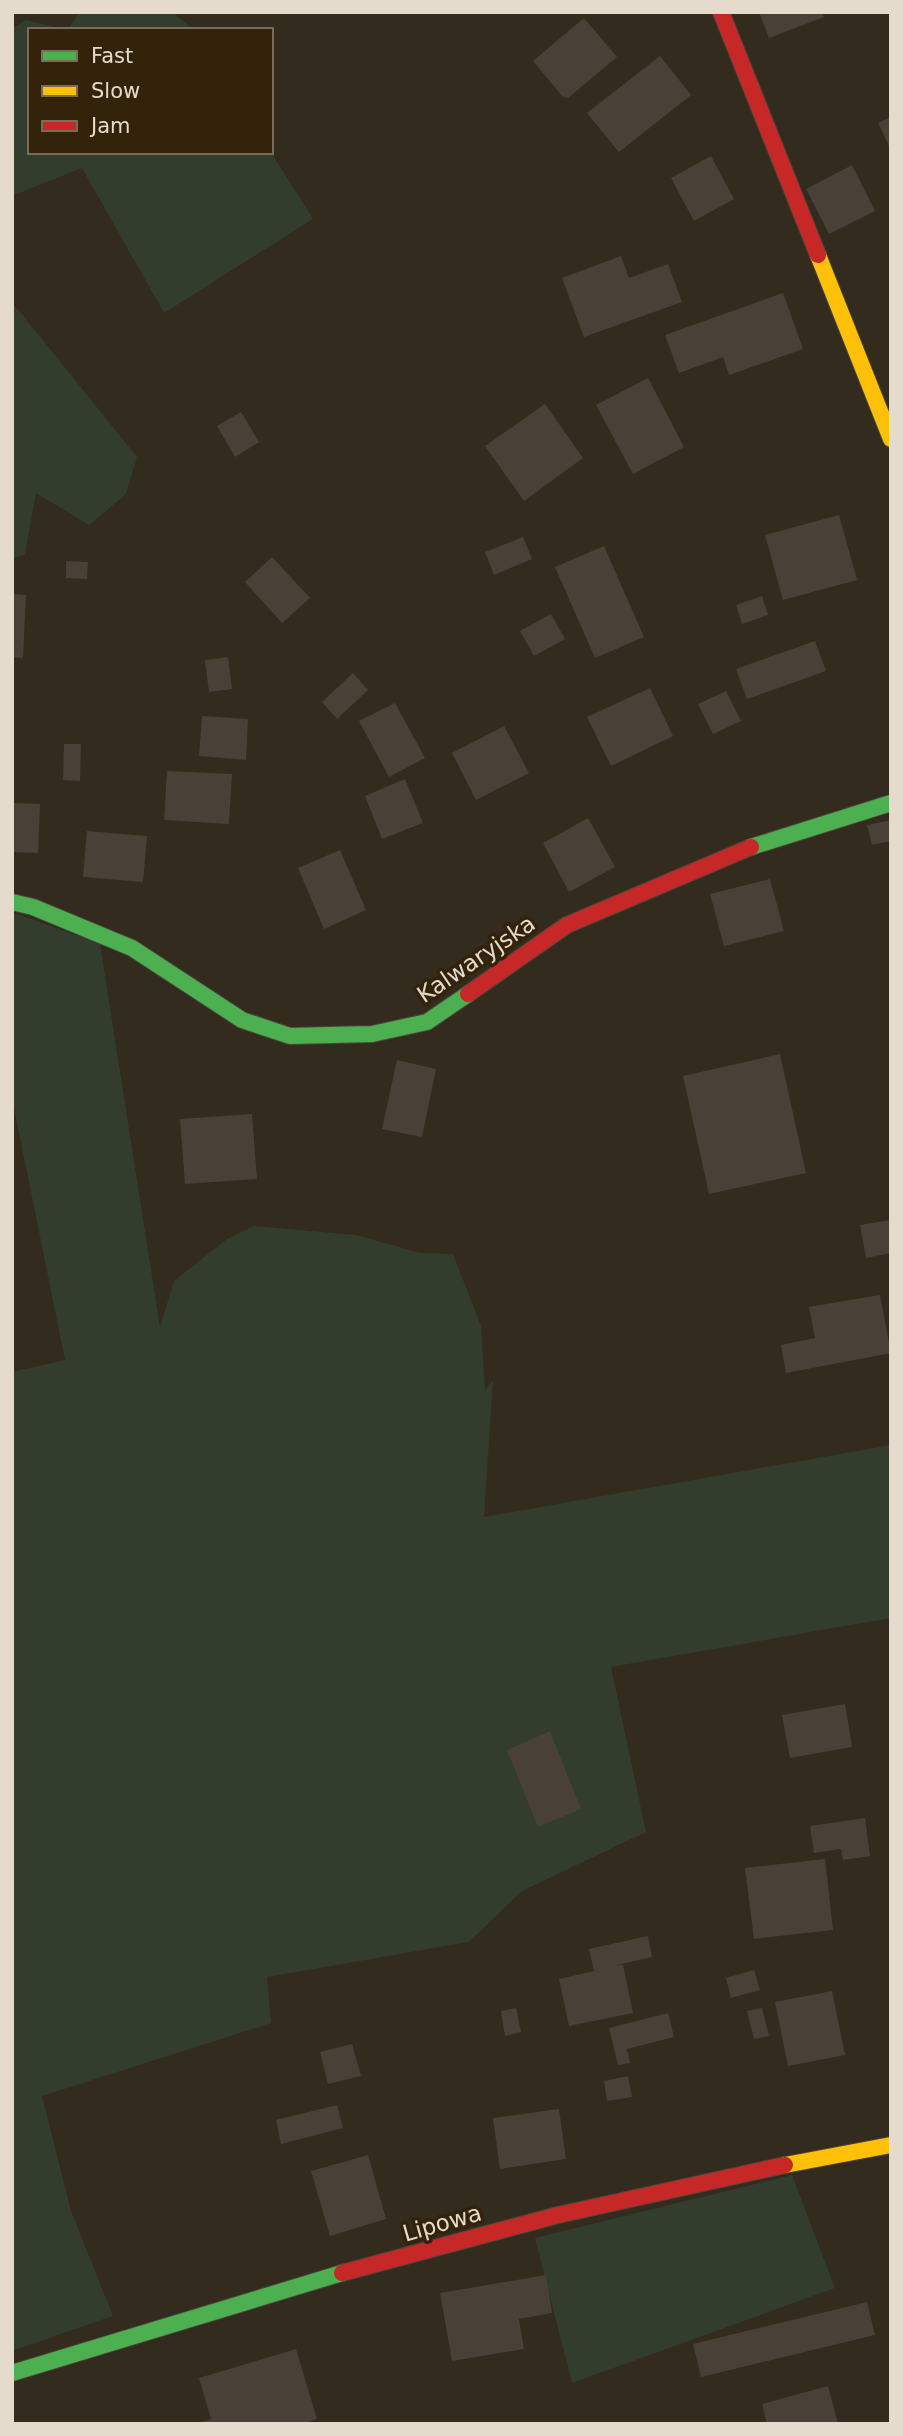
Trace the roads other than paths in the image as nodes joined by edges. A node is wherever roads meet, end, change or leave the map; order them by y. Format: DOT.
graph roads {
  1 [pos="721,12"];
  2 [pos="890,431"];
  3 [pos="891,803"];
  4 [pos="12,902"];
  5 [pos="891,2145"];
  6 [pos="12,2373"];
  1 -- 2 [label="street"];
  3 -- 4 [label="street, Kalwaryjska"];
  5 -- 6 [label="street, Lipowa"];
}
